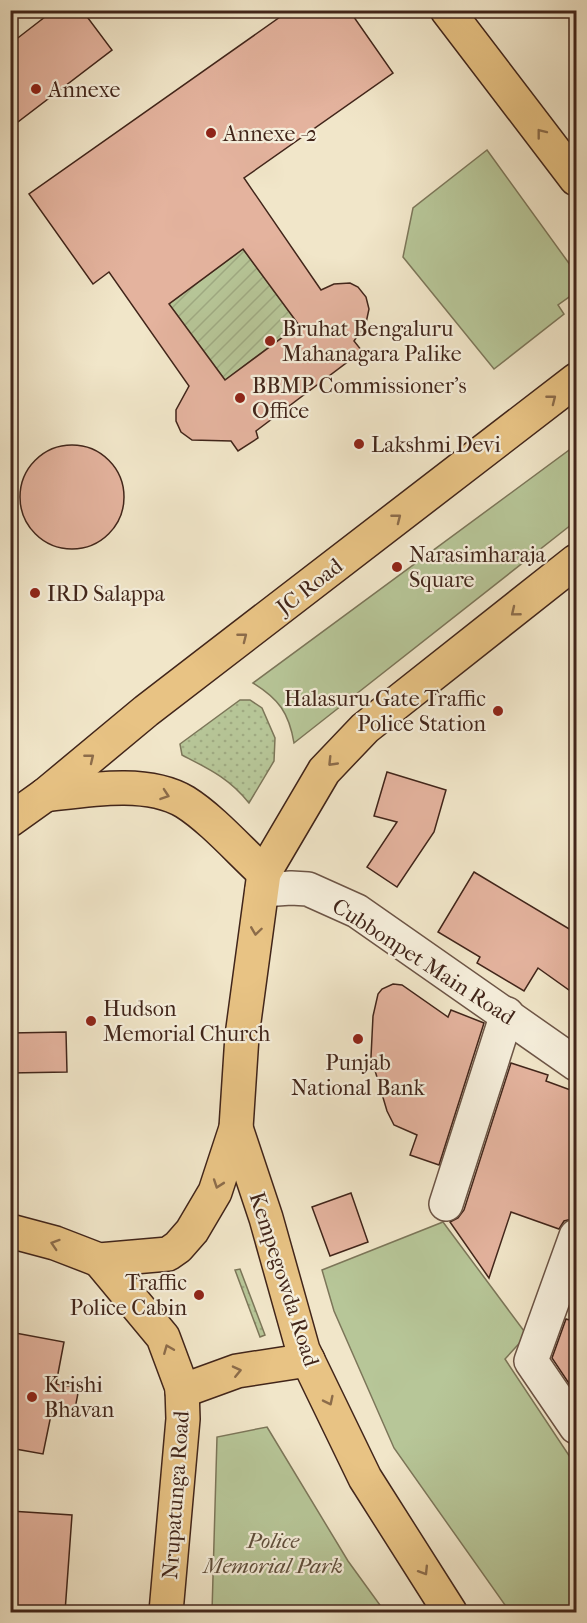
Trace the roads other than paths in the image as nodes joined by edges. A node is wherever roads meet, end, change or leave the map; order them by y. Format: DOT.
graph roads {
  1 [pos="447,10"];
  2 [pos="576,179"];
  3 [pos="576,380"];
  4 [pos="576,561"];
  5 [pos="45,795"];
  6 [pos="10,820"];
  7 [pos="263,882"];
  8 [pos="507,1014"];
  9 [pos="576,1064"];
  10 [pos="236,1128"];
  11 [pos="446,1204"];
  12 [pos="10,1231"];
  13 [pos="576,1236"];
  14 [pos="99,1260"];
  15 [pos="308,1360"];
  16 [pos="183,1391"];
  17 [pos="576,1427"];
  18 [pos="166,1612"];
  19 [pos="450,1612"];
  2 -- 1 [label="main road, one-way"];
  5 -- 3 [label="main road, JC Road, one-way"];
  4 -- 7 [label="main road, one-way"];
  5 -- 6 [label="main road, JC Road"];
  5 -- 7 [label="main road, one-way"];
  7 -- 8 [label="street, Cubbonpet Main Road"];
  7 -- 10 [label="main road, one-way"];
  8 -- 9 [label="street, Cubbonpet Main Road"];
  8 -- 11 [label="street"];
  10 -- 14 [label="main road, one-way"];
  10 -- 15 [label="main road, Kempegowda Road"];
  14 -- 12 [label="main road, one-way"];
  13 -- 17 [label="street"];
  16 -- 14 [label="main road, Nrupatunga Road, one-way"];
  16 -- 15 [label="main road, one-way"];
  15 -- 19 [label="main road, Kempegowda Road, one-way"];
  16 -- 18 [label="main road, Nrupatunga Road"];
}
